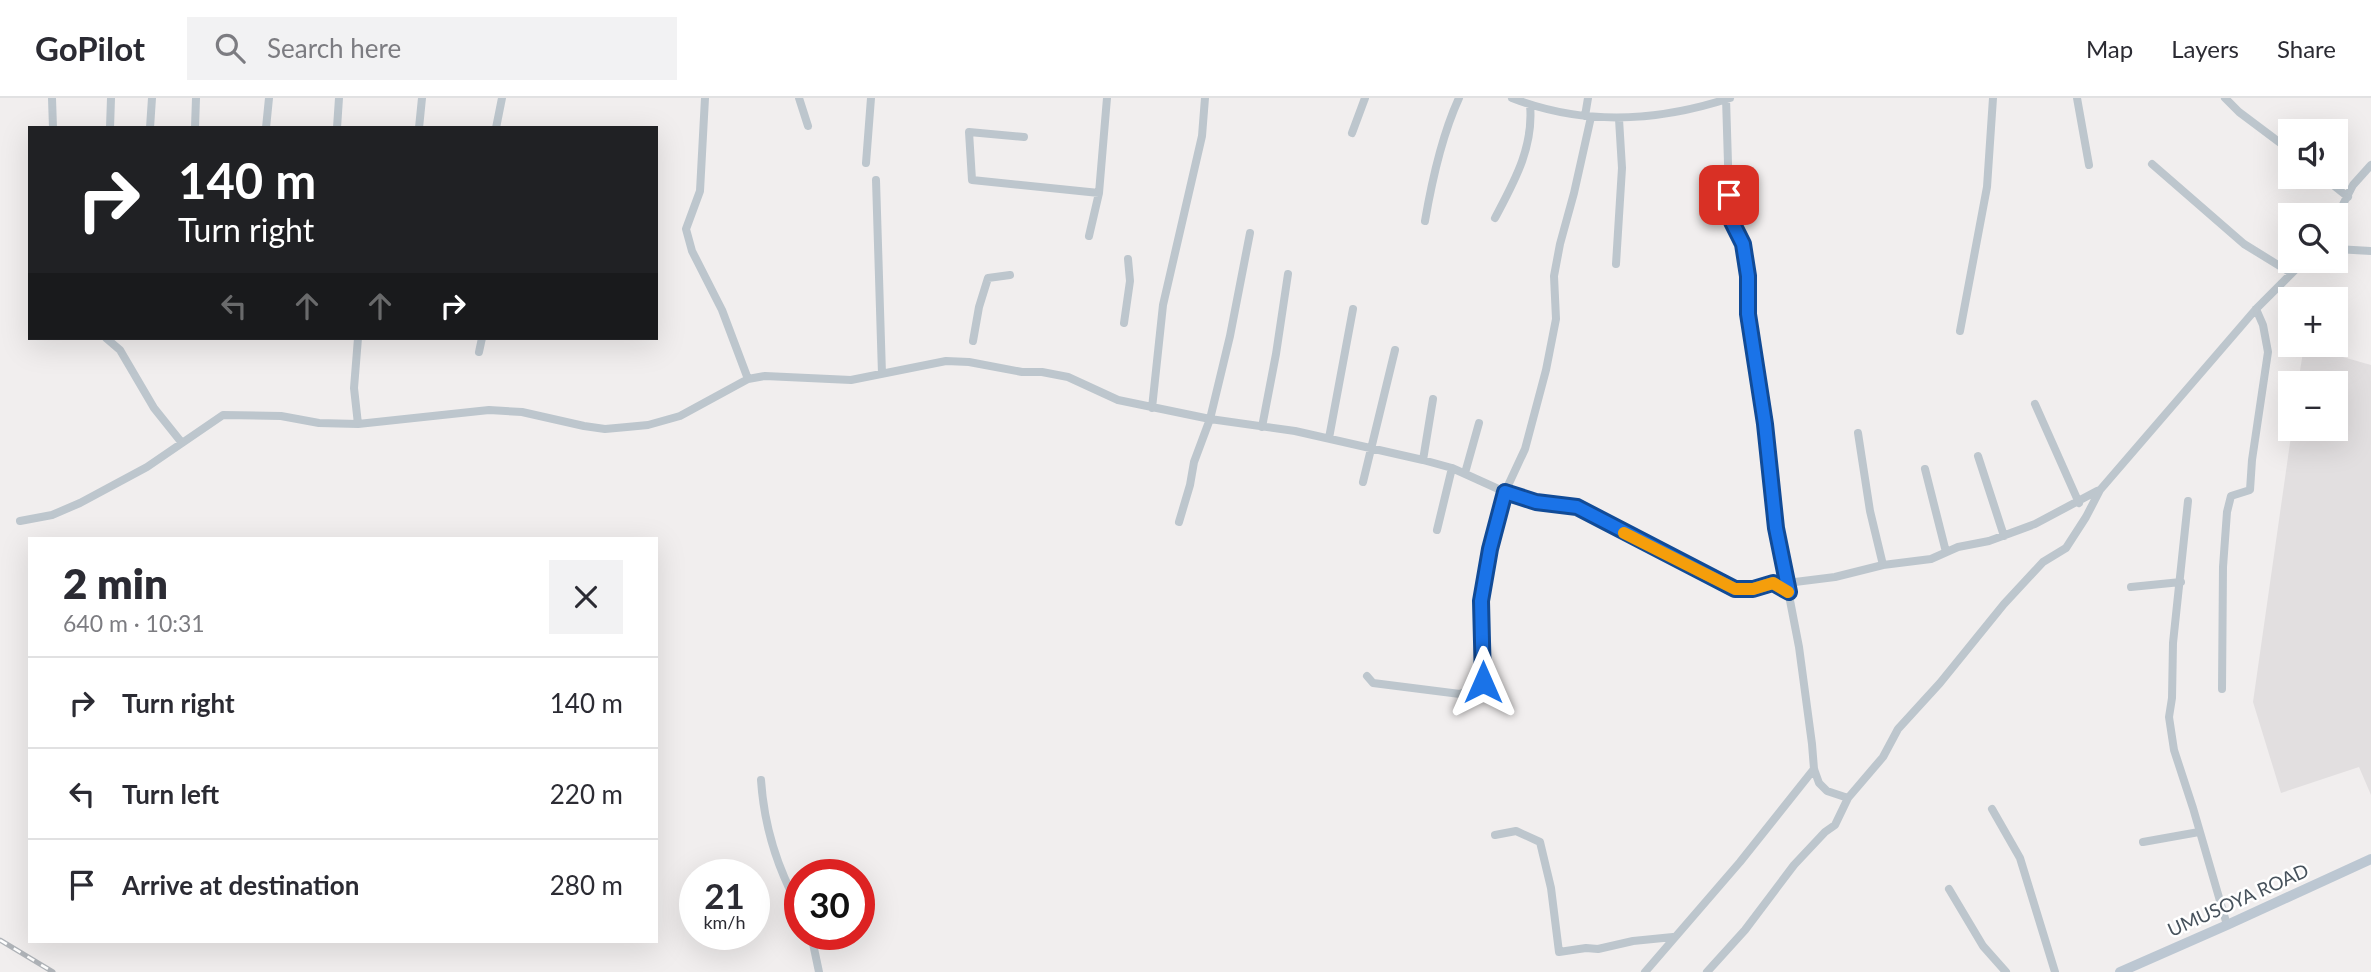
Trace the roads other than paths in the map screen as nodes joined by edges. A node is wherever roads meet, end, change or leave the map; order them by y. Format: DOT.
graph roads {
  1 [pos="52,98"];
  2 [pos="111,98"];
  3 [pos="152,98"];
  4 [pos="196,98"];
  5 [pos="270,98"];
  6 [pos="339,98"];
  7 [pos="422,98"];
  8 [pos="502,98"];
  9 [pos="705,98"];
  10 [pos="799,98"];
  11 [pos="871,98"];
  12 [pos="1107,98"];
  13 [pos="1205,98"];
  14 [pos="1365,98"];
  15 [pos="1459,98"];
  16 [pos="1512,98"];
  17 [pos="1588,98"];
  18 [pos="1727,98"];
  19 [pos="1993,98"];
  20 [pos="2077,98"];
  21 [pos="2225,98"];
  22 [pos="1530,105"];
  23 [pos="1588,116"];
  24 [pos="1619,119"];
  25 [pos="53,126"];
  26 [pos="110,126"];
  27 [pos="150,126"];
  28 [pos="195,126"];
  29 [pos="267,126"];
  30 [pos="337,126"];
  31 [pos="419,126"];
  32 [pos="496,126"];
  33 [pos="808,126"];
  34 [pos="1352,134"];
  35 [pos="1024,136"];
  36 [pos="2278,141"];
  37 [pos="866,163"];
  38 [pos="2152,164"];
  39 [pos="2089,165"];
  40 [pos="2371,165"];
  41 [pos="876,180"];
  42 [pos="2338,189"];
  43 [pos="1100,193"];
  44 [pos="2348,197"];
  45 [pos="2345,203"];
  46 [pos="1495,218"];
  47 [pos="1426,221"];
  48 [pos="1250,233"];
  49 [pos="1089,236"];
  50 [pos="2348,250"];
  51 [pos="2371,251"];
  52 [pos="1128,259"];
  53 [pos="1616,264"];
  54 [pos="2278,265"];
  55 [pos="2291,273"];
  56 [pos="1287,274"];
  57 [pos="1010,275"];
  58 [pos="1353,309"];
  59 [pos="2256,309"];
  60 [pos="1124,323"];
  61 [pos="1960,331"];
  62 [pos="108,340"];
  63 [pos="358,340"];
  64 [pos="482,340"];
  65 [pos="973,341"];
  66 [pos="1395,349"];
  67 [pos="479,352"];
  68 [pos="882,374"];
  69 [pos="748,379"];
  70 [pos="1433,400"];
  71 [pos="2035,404"];
  72 [pos="1152,408"];
  73 [pos="1210,419"];
  74 [pos="1479,423"];
  75 [pos="358,424"];
  76 [pos="1262,427"];
  77 [pos="1858,433"];
  78 [pos="1329,438"];
  79 [pos="181,443"];
  80 [pos="1373,449"];
  81 [pos="1978,456"];
  82 [pos="1423,460"];
  83 [pos="1452,468"];
  84 [pos="1925,469"];
  85 [pos="1465,473"];
  86 [pos="1363,482"];
  87 [pos="2100,490"];
  88 [pos="1505,492"];
  89 [pos="2188,501"];
  90 [pos="2079,503"];
  91 [pos="20,521"];
  92 [pos="1179,522"];
  93 [pos="1437,530"];
  94 [pos="2004,536"];
  95 [pos="1947,552"];
  96 [pos="1883,565"];
  97 [pos="2181,582"];
  98 [pos="1788,587"];
  99 [pos="2131,587"];
  100 [pos="1367,676"];
  101 [pos="2222,689"];
  102 [pos="1814,769"];
  103 [pos="761,780"];
  104 [pos="1848,798"];
  105 [pos="1992,809"];
  106 [pos="2199,832"];
  107 [pos="1495,835"];
  108 [pos="2143,842"];
  109 [pos="2371,859"];
  110 [pos="784,868"];
  111 [pos="1949,889"];
  112 [pos="2227,926"];
  113 [pos="1673,937"];
  114 [pos="814,950"];
  115 [pos="819,972"];
  116 [pos="1645,972"];
  117 [pos="1707,972"];
  118 [pos="2006,972"];
  119 [pos="2054,972"];
  120 [pos="2120,972"];
  1 -- 25 [label="street"];
  2 -- 26 [label="street"];
  3 -- 27 [label="street"];
  4 -- 28 [label="street"];
  5 -- 29 [label="street"];
  6 -- 30 [label="street"];
  7 -- 31 [label="street"];
  8 -- 32 [label="street"];
  9 -- 69 [label="street"];
  10 -- 33 [label="street"];
  11 -- 37 [label="street"];
  12 -- 43 [label="street"];
  13 -- 72 [label="street"];
  14 -- 34 [label="street"];
  15 -- 47 [label="street"];
  16 -- 22 [label="street"];
  17 -- 23 [label="street"];
  18 -- 24 [label="street"];
  18 -- 98 [label="street"];
  19 -- 61 [label="street"];
  20 -- 39 [label="street"];
  21 -- 36 [label="street"];
  22 -- 23 [label="street"];
  22 -- 46 [label="street"];
  23 -- 24 [label="street"];
  23 -- 88 [label="street"];
  24 -- 53 [label="street"];
  35 -- 43 [label="street"];
  38 -- 54 [label="street"];
  40 -- 44 [label="street"];
  41 -- 68 [label="street"];
  42 -- 44 [label="street"];
  43 -- 49 [label="street"];
  44 -- 45 [label="street"];
  48 -- 73 [label="street"];
  50 -- 51 [label="street"];
  52 -- 60 [label="street"];
  55 -- 59 [label="street"];
  56 -- 76 [label="street"];
  57 -- 65 [label="street"];
  58 -- 78 [label="street"];
  59 -- 87 [label="street"];
  59 -- 101 [label="street"];
  62 -- 79 [label="street"];
  63 -- 75 [label="street"];
  64 -- 67 [label="street"];
  66 -- 80 [label="street"];
  68 -- 69 [label="street"];
  68 -- 72 [label="street"];
  69 -- 75 [label="street"];
  70 -- 82 [label="street"];
  71 -- 90 [label="street"];
  72 -- 73 [label="street"];
  73 -- 76 [label="street"];
  73 -- 92 [label="street"];
  74 -- 85 [label="street"];
  75 -- 79 [label="street"];
  76 -- 78 [label="street"];
  77 -- 96 [label="street"];
  78 -- 80 [label="street"];
  79 -- 91 [label="street"];
  80 -- 82 [label="street"];
  80 -- 86 [label="street"];
  81 -- 94 [label="street"];
  82 -- 83 [label="street"];
  83 -- 85 [label="street"];
  83 -- 93 [label="street"];
  84 -- 95 [label="street"];
  85 -- 88 [label="street"];
  87 -- 90 [label="street"];
  87 -- 104 [label="street"];
  88 -- 98 [label="street"];
  88 -- 100 [label="street"];
  89 -- 97 [label="street"];
  90 -- 94 [label="street"];
  94 -- 95 [label="street"];
  95 -- 96 [label="street"];
  96 -- 98 [label="street"];
  97 -- 99 [label="street"];
  97 -- 106 [label="street"];
  98 -- 102 [label="street"];
  102 -- 104 [label="street"];
  102 -- 113 [label="street"];
  103 -- 110 [label="street"];
  104 -- 117 [label="street"];
  105 -- 119 [label="street"];
  106 -- 108 [label="street"];
  106 -- 112 [label="street"];
  107 -- 113 [label="street"];
  109 -- 112 [label="main road, UMUSOYA ROAD"];
  111 -- 118 [label="street"];
  112 -- 120 [label="main road, UMUSOYA ROAD"];
  113 -- 116 [label="street"];
  114 -- 115 [label="street"];
}
